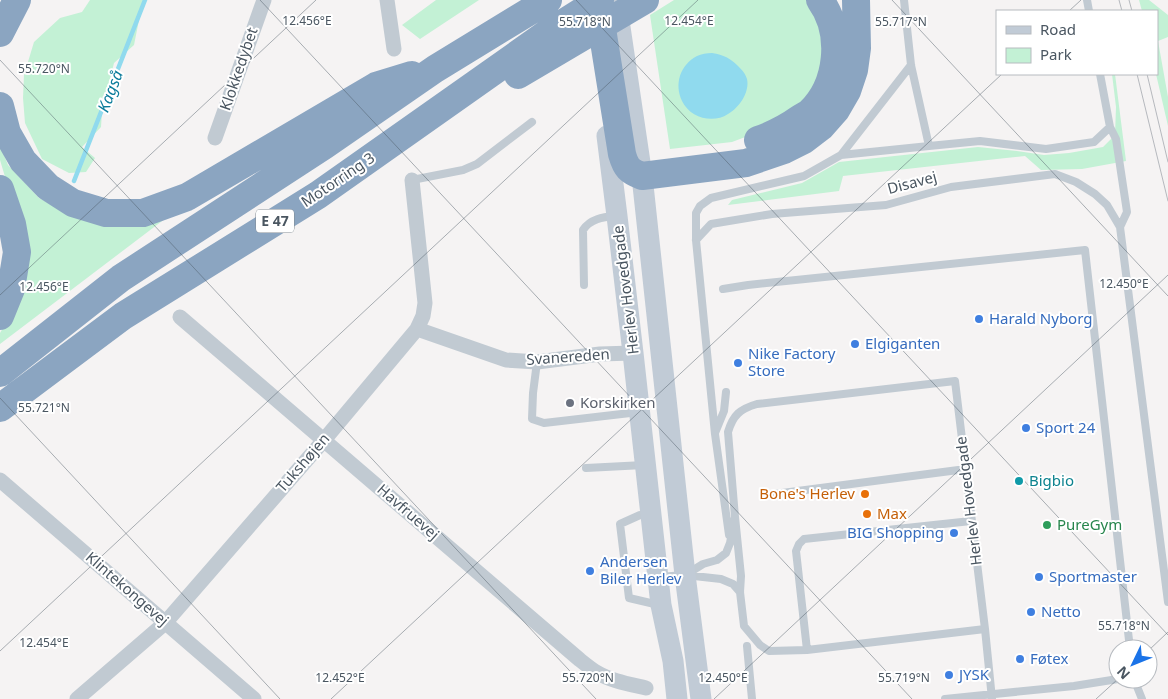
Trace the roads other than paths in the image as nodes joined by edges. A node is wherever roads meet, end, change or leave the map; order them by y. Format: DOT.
graph roads {
  1 [pos="17,0"];
  2 [pos="264,0"];
  3 [pos="387,0"];
  4 [pos="589,0"];
  5 [pos="600,0"];
  6 [pos="616,0"];
  7 [pos="645,0"];
  8 [pos="820,0"];
  9 [pos="856,0"];
  10 [pos="904,0"];
  11 [pos="540,5"];
  12 [pos="1,36"];
  13 [pos="549,44"];
  14 [pos="394,49"];
  15 [pos="911,65"];
  16 [pos="435,69"];
  17 [pos="1100,75"];
  18 [pos="0,106"];
  19 [pos="532,122"];
  20 [pos="1110,127"];
  21 [pos="215,138"];
  22 [pos="930,146"];
  23 [pos="841,155"];
  24 [pos="630,169"];
  25 [pos="412,180"];
  26 [pos="0,189"];
  27 [pos="617,216"];
  28 [pos="1120,227"];
  29 [pos="696,240"];
  30 [pos="584,285"];
  31 [pos="723,289"];
  32 [pos="0,316"];
  33 [pos="180,317"];
  34 [pos="417,329"];
  35 [pos="633,353"];
  36 [pos="536,362"];
  37 [pos="0,373"];
  38 [pos="726,392"];
  39 [pos="0,408"];
  40 [pos="640,412"];
  41 [pos="715,434"];
  42 [pos="324,440"];
  43 [pos="645,465"];
  44 [pos="586,468"];
  45 [pos="966,469"];
  46 [pos="0,480"];
  47 [pos="768,495"];
  48 [pos="651,514"];
  49 [pos="735,517"];
  50 [pos="971,521"];
  51 [pos="730,543"];
  52 [pos="685,576"];
  53 [pos="657,577"];
  54 [pos="740,592"];
  55 [pos="1168,602"];
  56 [pos="661,605"];
  57 [pos="166,623"];
  58 [pos="985,629"];
  59 [pos="1129,639"];
  60 [pos="746,646"];
  61 [pos="807,650"];
  62 [pos="1108,681"];
  63 [pos="646,688"];
  64 [pos="78,699"];
  65 [pos="254,699"];
  66 [pos="677,699"];
  67 [pos="702,699"];
  68 [pos="752,699"];
  69 [pos="945,699"];
  70 [pos="992,699"];
  1 -- 12 [label="highway"];
  2 -- 21 [label="street, Klokkedybet"];
  3 -- 14 [label="street"];
  4 -- 24 [label="highway"];
  5 -- 13 [label="highway"];
  6 -- 24 [label="main road, Herlev Hovedgade"];
  7 -- 13 [label="highway"];
  8 -- 24 [label="highway"];
  9 -- 24 [label="highway"];
  10 -- 15 [label="lane, Disavej"];
  11 -- 16 [label="highway, E 47"];
  13 -- 39 [label="highway, Motorring 3 / E 47"];
  15 -- 22 [label="lane, Disavej"];
  15 -- 23 [label="lane"];
  16 -- 18 [label="highway"];
  16 -- 37 [label="highway, E 47"];
  17 -- 20 [label="lane, Disavej"];
  19 -- 25 [label="lane"];
  20 -- 22 [label="lane, Disavej"];
  20 -- 28 [label="lane, Disavej"];
  22 -- 23 [label="lane, Disavej"];
  23 -- 29 [label="lane"];
  24 -- 27 [label="main road, Herlev Hovedgade"];
  24 -- 52 [label="main road, Herlev Hovedgade"];
  25 -- 34 [label="street, Tukshøjen"];
  26 -- 32 [label="highway"];
  27 -- 30 [label="lane"];
  27 -- 35 [label="main road, Herlev Hovedgade"];
  28 -- 29 [label="lane, Disavej"];
  28 -- 55 [label="lane, Disavej"];
  29 -- 41 [label="lane"];
  31 -- 59 [label="lane"];
  33 -- 42 [label="street, Havfruevej"];
  34 -- 36 [label="street, Svanereden"];
  34 -- 42 [label="street, Tukshøjen"];
  35 -- 36 [label="street, Svanereden"];
  35 -- 40 [label="main road, Herlev Hovedgade"];
  36 -- 40 [label="lane"];
  38 -- 41 [label="lane"];
  40 -- 43 [label="main road, Herlev Hovedgade"];
  41 -- 51 [label="lane"];
  42 -- 57 [label="street, Tukshøjen"];
  42 -- 63 [label="street, Havfruevej"];
  43 -- 44 [label="lane"];
  43 -- 48 [label="main road, Herlev Hovedgade"];
  45 -- 47 [label="lane"];
  45 -- 49 [label="lane, Herlev Hovedgade"];
  45 -- 50 [label="lane, Herlev Hovedgade"];
  46 -- 57 [label="street, Klintekongevej"];
  48 -- 53 [label="main road, Herlev Hovedgade"];
  48 -- 56 [label="lane"];
  49 -- 51 [label="lane, Herlev Hovedgade"];
  49 -- 54 [label="lane"];
  50 -- 58 [label="lane, Herlev Hovedgade"];
  50 -- 61 [label="lane"];
  51 -- 52 [label="lane"];
  52 -- 53 [label="lane"];
  52 -- 54 [label="lane"];
  52 -- 67 [label="main road, Herlev Hovedgade"];
  53 -- 56 [label="main road, Herlev Hovedgade"];
  54 -- 61 [label="lane"];
  56 -- 66 [label="main road, Herlev Hovedgade"];
  57 -- 64 [label="street, Tukshøjen"];
  57 -- 65 [label="street, Klintekongevej"];
  58 -- 61 [label="lane"];
  58 -- 70 [label="lane"];
  60 -- 68 [label="lane"];
  62 -- 69 [label="lane"];
}
